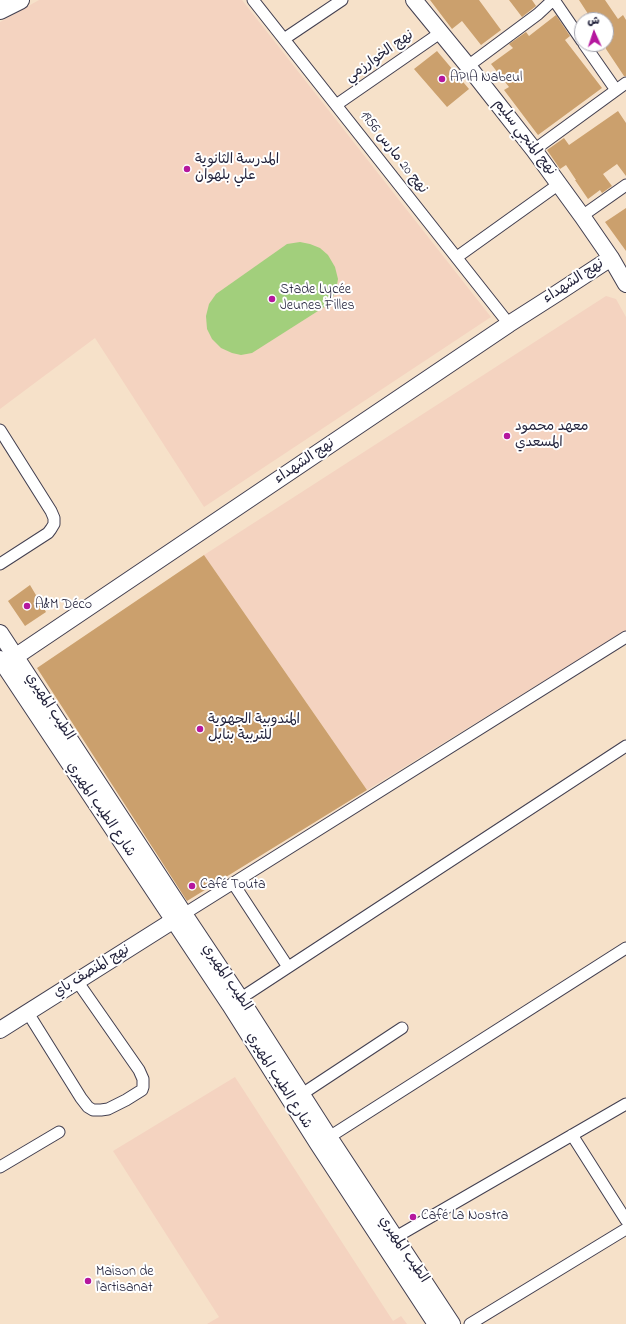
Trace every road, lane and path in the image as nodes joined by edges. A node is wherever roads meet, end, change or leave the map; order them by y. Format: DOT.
graph roads {
  1 [pos="20,0"];
  2 [pos="253,0"];
  3 [pos="342,0"];
  4 [pos="414,0"];
  5 [pos="553,0"];
  6 [pos="0,10"];
  7 [pos="574,30"];
  8 [pos="440,33"];
  9 [pos="284,39"];
  10 [pos="590,52"];
  11 [pos="468,66"];
  12 [pos="626,83"];
  13 [pos="616,90"];
  14 [pos="336,105"];
  15 [pos="534,150"];
  16 [pos="559,184"];
  17 [pos="626,185"];
  18 [pos="582,216"];
  19 [pos="457,257"];
  20 [pos="618,262"];
  21 [pos="626,284"];
  22 [pos="509,324"];
  23 [pos="0,430"];
  24 [pos="0,564"];
  25 [pos="0,633"];
  26 [pos="626,637"];
  27 [pos="5,662"];
  28 [pos="626,746"];
  29 [pos="233,883"];
  30 [pos="179,917"];
  31 [pos="626,948"];
  32 [pos="288,967"];
  33 [pos="77,982"];
  34 [pos="235,1002"];
  35 [pos="28,1013"];
  36 [pos="402,1028"];
  37 [pos="0,1030"];
  38 [pos="302,1094"];
  39 [pos="626,1104"];
  40 [pos="59,1132"];
  41 [pos="572,1135"];
  42 [pos="323,1141"];
  43 [pos="0,1167"];
  44 [pos="626,1220"];
  45 [pos="626,1230"];
  46 [pos="389,1241"];
  47 [pos="436,1324"];
  48 [pos="452,1324"];
  49 [pos="470,1324"];
  1 -- 6 [label="main road"];
  2 -- 9 [label="street, نهج 20 مارس 1956"];
  3 -- 9 [label="street"];
  4 -- 8 [label="street, نهج المنجي سليم"];
  5 -- 7 [label="street"];
  5 -- 11 [label="street"];
  8 -- 11 [label="street, نهج المنجي سليم"];
  8 -- 14 [label="street, نهج الخوارزمي"];
  9 -- 14 [label="street, نهج 20 مارس 1956"];
  10 -- 13 [label="street"];
  11 -- 15 [label="street, نهج المنجي سليم"];
  12 -- 13 [label="street"];
  13 -- 15 [label="street"];
  14 -- 19 [label="street, نهج 20 مارس 1956"];
  15 -- 16 [label="street, نهج المنجي سليم"];
  16 -- 18 [label="street, نهج المنجي سليم"];
  16 -- 19 [label="street"];
  17 -- 18 [label="street"];
  18 -- 20 [label="street, نهج المنجي سليم"];
  19 -- 22 [label="street, نهج 20 مارس 1956"];
  20 -- 21 [label="street, نهج المنجي سليم"];
  20 -- 22 [label="street, نهج الشهداء"];
  22 -- 27 [label="street, نهج الشهداء"];
  23 -- 24 [label="street"];
  25 -- 27 [label="street"];
  26 -- 29 [label="street"];
  27 -- 30 [label="street, شارع الطيب المهيري"];
  28 -- 32 [label="street"];
  29 -- 30 [label="street"];
  29 -- 32 [label="street"];
  30 -- 33 [label="street, نهج المنصف باي"];
  30 -- 34 [label="street, شارع الطيب المهيري"];
  31 -- 42 [label="street"];
  32 -- 34 [label="street"];
  33 -- 35 [label="street, نهج المنصف باي"];
  33 -- 35 [label="street"];
  34 -- 38 [label="street, الطيب المهيري"];
  34 -- 42 [label="street, شارع الطيب المهيري"];
  35 -- 37 [label="street, نهج المنصف باي"];
  36 -- 38 [label="street"];
  38 -- 42 [label="street, الطيب المهيري"];
  39 -- 41 [label="street"];
  40 -- 43 [label="street"];
  41 -- 44 [label="street"];
  41 -- 46 [label="street"];
  42 -- 46 [label="street, شارع الطيب المهيري"];
  45 -- 49 [label="street"];
  46 -- 47 [label="street, شارع الطيب المهيري"];
  46 -- 48 [label="street, الطيب المهيري"];
}
